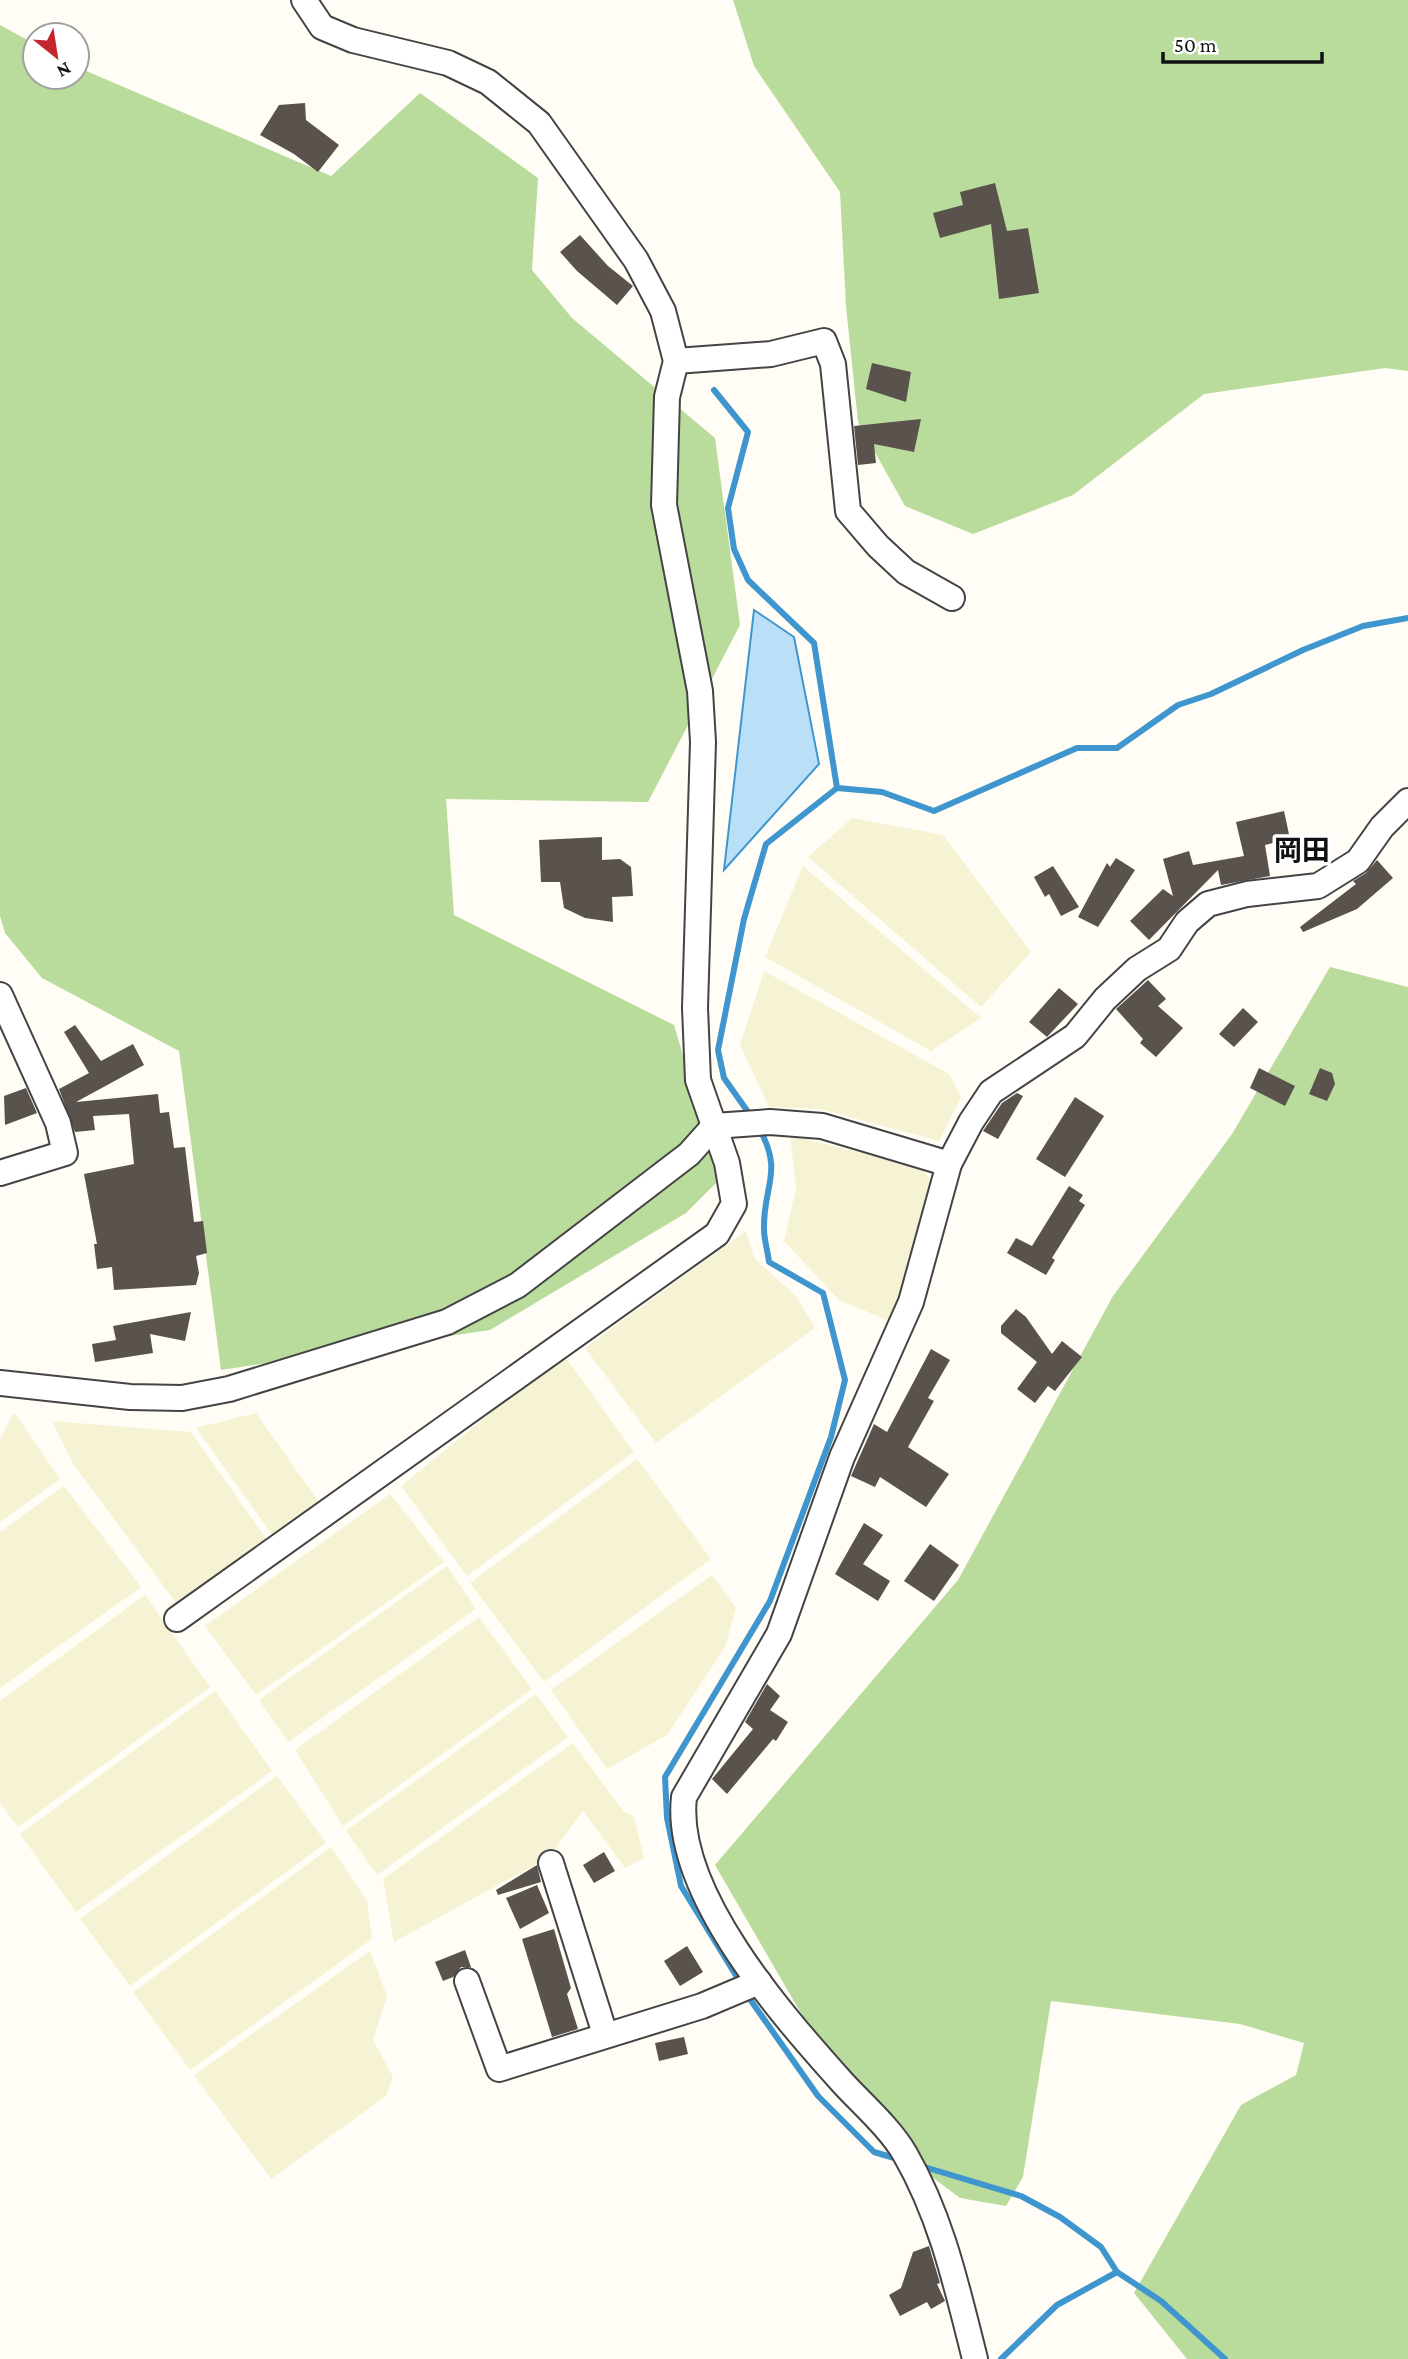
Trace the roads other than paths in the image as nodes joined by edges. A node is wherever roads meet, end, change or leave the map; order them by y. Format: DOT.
graph roads {
  1 [pos="304,0"];
  2 [pos="676,362"];
  3 [pos="952,598"];
  4 [pos="1408,802"];
  5 [pos="0,995"];
  6 [pos="714,1126"];
  7 [pos="949,1164"];
  8 [pos="0,1174"];
  9 [pos="0,1383"];
  10 [pos="177,1619"];
  11 [pos="551,1863"];
  12 [pos="467,1981"];
  13 [pos="754,1984"];
  14 [pos="605,2035"];
  15 [pos="973,2350"];
  1 -- 2 [label="street"];
  2 -- 3 [label="street"];
  2 -- 6 [label="street"];
  4 -- 7 [label="street"];
  5 -- 8 [label="street"];
  6 -- 7 [label="street"];
  6 -- 9 [label="street"];
  6 -- 10 [label="street"];
  7 -- 13 [label="street"];
  11 -- 14 [label="street"];
  12 -- 14 [label="street"];
  13 -- 14 [label="street"];
  13 -- 15 [label="street"];
}
